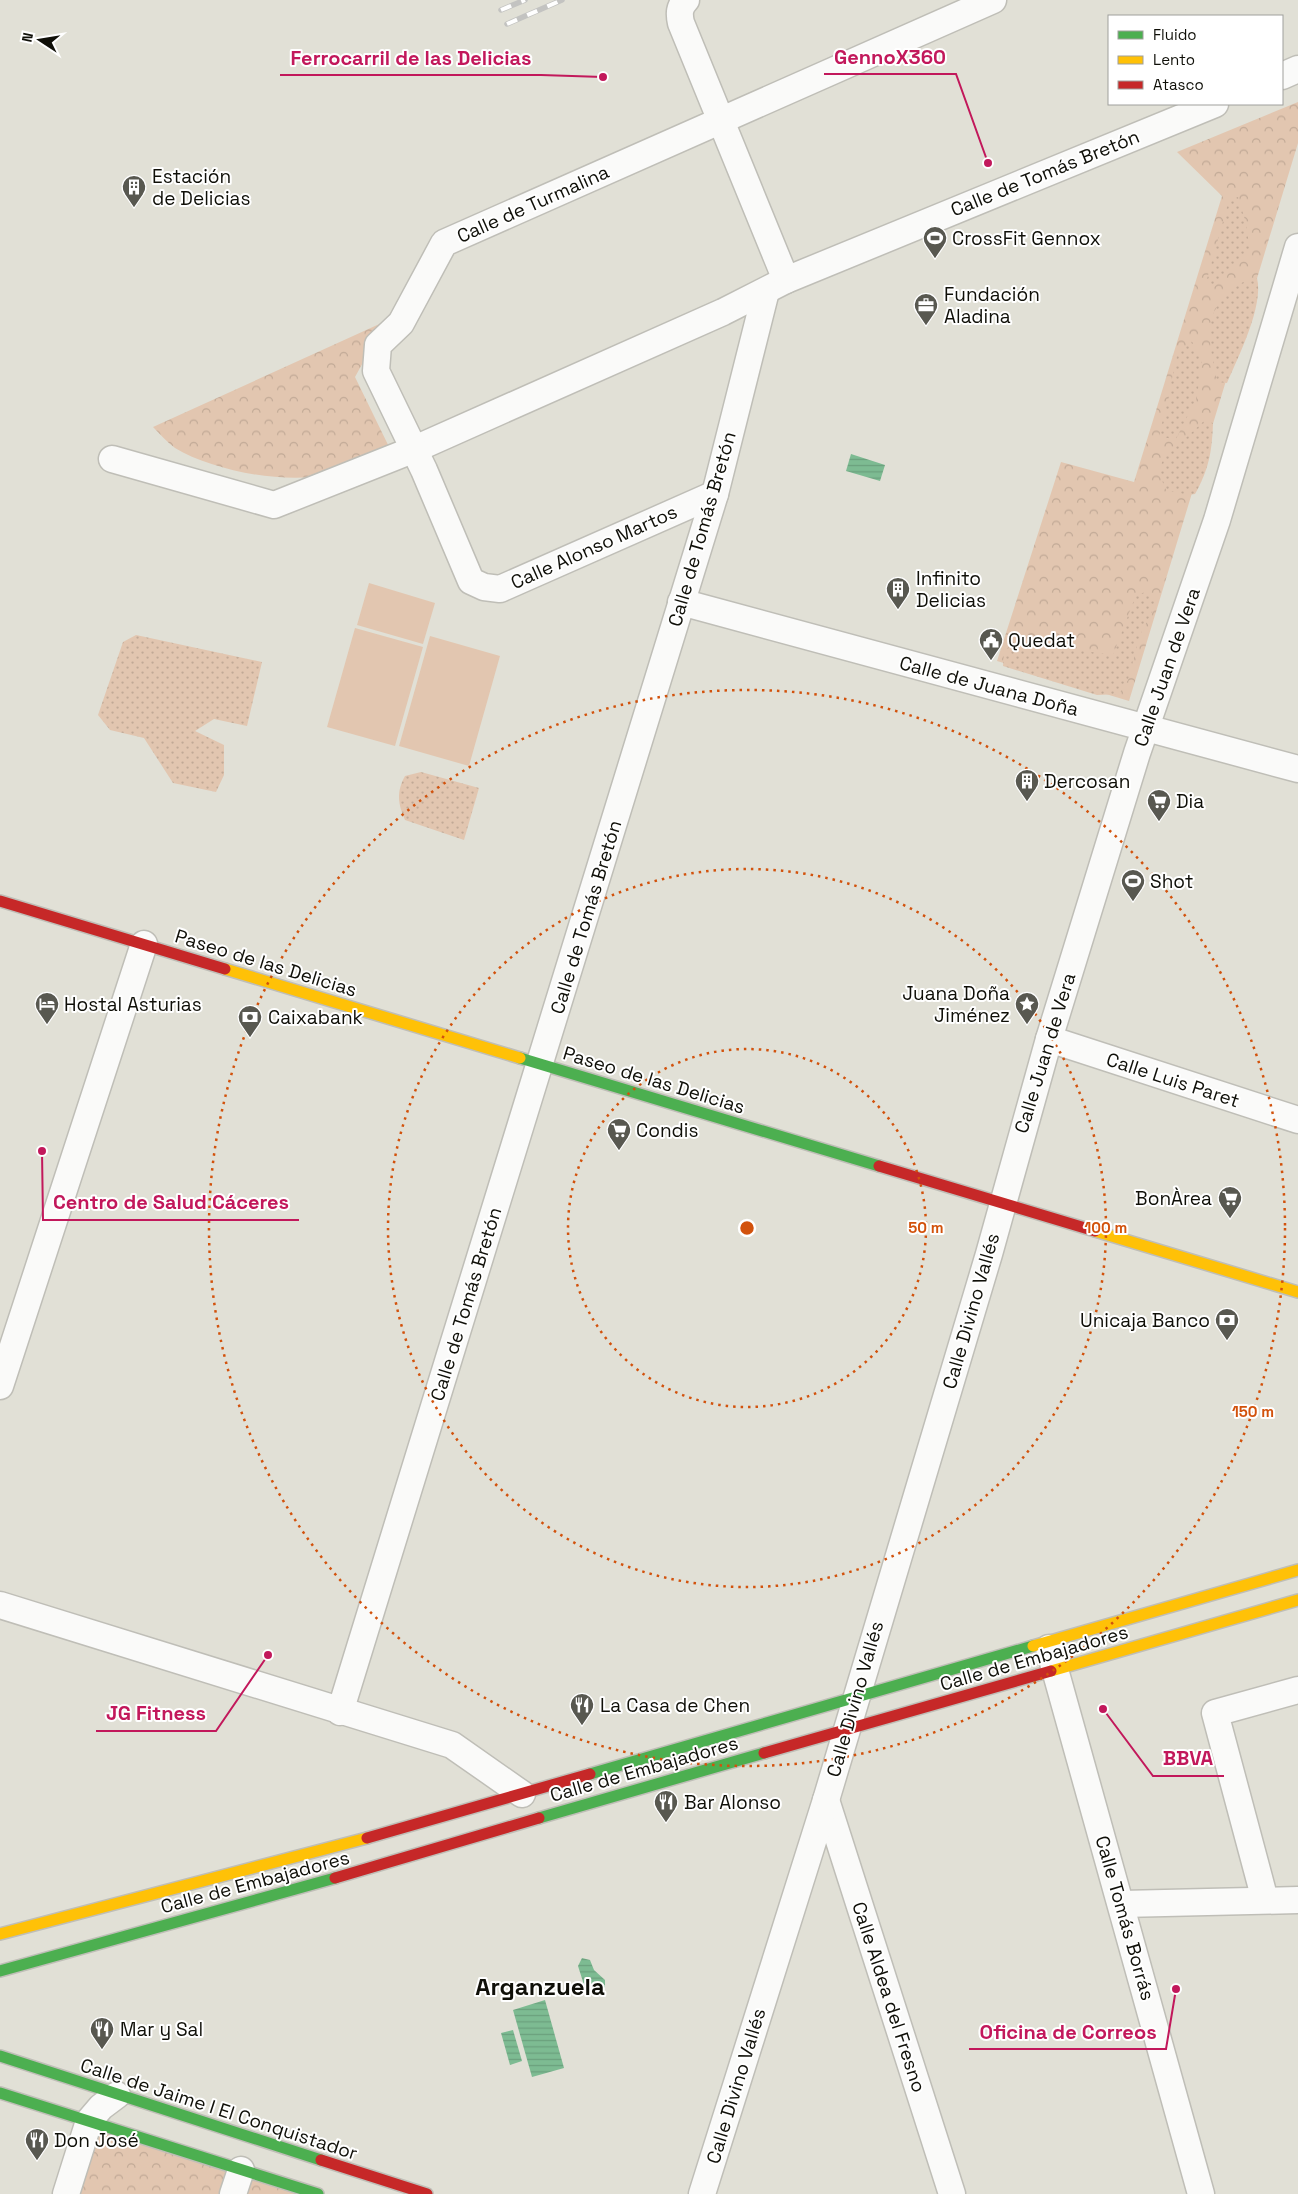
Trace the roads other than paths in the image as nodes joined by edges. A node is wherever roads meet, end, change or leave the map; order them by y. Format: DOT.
graph roads {
  1 [pos="686,0"];
  2 [pos="993,0"];
  3 [pos="1298,69"];
  4 [pos="1283,76"];
  5 [pos="1213,105"];
  6 [pos="722,121"];
  7 [pos="1298,247"];
  8 [pos="776,285"];
  9 [pos="415,449"];
  10 [pos="112,459"];
  11 [pos="715,494"];
  12 [pos="500,589"];
  13 [pos="681,602"];
  14 [pos="1146,728"];
  15 [pos="1298,769"];
  16 [pos="0,901"];
  17 [pos="144,944"];
  18 [pos="1049,1039"];
  19 [pos="541,1064"];
  20 [pos="1298,1120"];
  21 [pos="1002,1202"];
  22 [pos="1298,1292"];
  23 [pos="0,1386"];
  24 [pos="1298,1570"];
  25 [pos="1298,1600"];
  26 [pos="0,1605"];
  27 [pos="1048,1642"];
  28 [pos="1055,1671"];
  29 [pos="1298,1690"];
  30 [pos="856,1697"];
  31 [pos="340,1712"];
  32 [pos="846,1730"];
  33 [pos="522,1794"];
  34 [pos="826,1800"];
  35 [pos="1264,1900"];
  36 [pos="1298,1900"];
  37 [pos="1122,1904"];
  38 [pos="0,1934"];
  39 [pos="0,1970"];
  40 [pos="0,2056"];
  41 [pos="0,2093"];
  42 [pos="117,2095"];
  43 [pos="89,2121"];
  44 [pos="237,2182"];
  45 [pos="377,2186"];
  46 [pos="66,2194"];
  47 [pos="318,2194"];
  48 [pos="427,2194"];
  49 [pos="702,2194"];
  50 [pos="952,2194"];
  51 [pos="1201,2194"];
  1 -- 6 [label="street"];
  2 -- 6 [label="street, Calle de Turmalina"];
  3 -- 4 [label="street"];
  5 -- 8 [label="street, Calle de Tomás Bretón"];
  6 -- 8 [label="street"];
  6 -- 9 [label="street, Calle de Turmalina"];
  7 -- 14 [label="street, Calle Juan de Vera"];
  8 -- 9 [label="street, Calle de Tomás Bretón"];
  8 -- 11 [label="street, Calle de Tomás Bretón"];
  9 -- 10 [label="street, Calle de Tomás Bretón"];
  9 -- 12 [label="street, Calle de Turmalina"];
  11 -- 12 [label="street, Calle Alonso Martos"];
  11 -- 13 [label="street, Calle de Tomás Bretón"];
  13 -- 14 [label="street, Calle de Juana Doña"];
  13 -- 19 [label="street, Calle de Tomás Bretón"];
  14 -- 15 [label="street, Calle de Juana Doña"];
  14 -- 18 [label="street, Calle Juan de Vera"];
  16 -- 17 [label="main road, Paseo de las Delicias"];
  17 -- 19 [label="main road, Paseo de las Delicias"];
  17 -- 23 [label="street"];
  18 -- 20 [label="street, Calle Luis Paret"];
  18 -- 21 [label="street, Calle Juan de Vera"];
  19 -- 21 [label="main road, Paseo de las Delicias"];
  19 -- 31 [label="street, Calle de Tomás Bretón"];
  21 -- 22 [label="main road, Paseo de las Delicias"];
  21 -- 30 [label="street, Calle Divino Vallés"];
  24 -- 27 [label="main road, Calle de Embajadores"];
  25 -- 28 [label="main road, Calle de Embajadores"];
  26 -- 31 [label="street"];
  27 -- 28 [label="street, Calle Tomás Borrás"];
  27 -- 30 [label="main road, Calle de Embajadores"];
  28 -- 32 [label="main road, Calle de Embajadores"];
  28 -- 37 [label="street, Calle Tomás Borrás"];
  29 -- 35 [label="street"];
  30 -- 32 [label="street, Calle Divino Vallés"];
  30 -- 33 [label="main road, Calle de Embajadores"];
  31 -- 33 [label="street"];
  32 -- 34 [label="street, Calle Divino Vallés"];
  32 -- 39 [label="main road, Calle de Embajadores"];
  33 -- 38 [label="main road, Calle de Embajadores"];
  34 -- 49 [label="street, Calle Divino Vallés"];
  34 -- 50 [label="street, Calle Aldea del Fresno"];
  35 -- 36 [label="street"];
  35 -- 37 [label="street"];
  37 -- 51 [label="street, Calle Tomás Borrás"];
  40 -- 42 [label="main road, Calle de Jaime I El Conquistador"];
  41 -- 43 [label="main road"];
  42 -- 43 [label="street"];
  42 -- 45 [label="main road, Calle de Jaime I El Conquistador"];
  43 -- 44 [label="main road"];
  43 -- 46 [label="street"];
  44 -- 47 [label="main road"];
  45 -- 48 [label="main road, Calle de Jaime I El Conquistador"];
}
